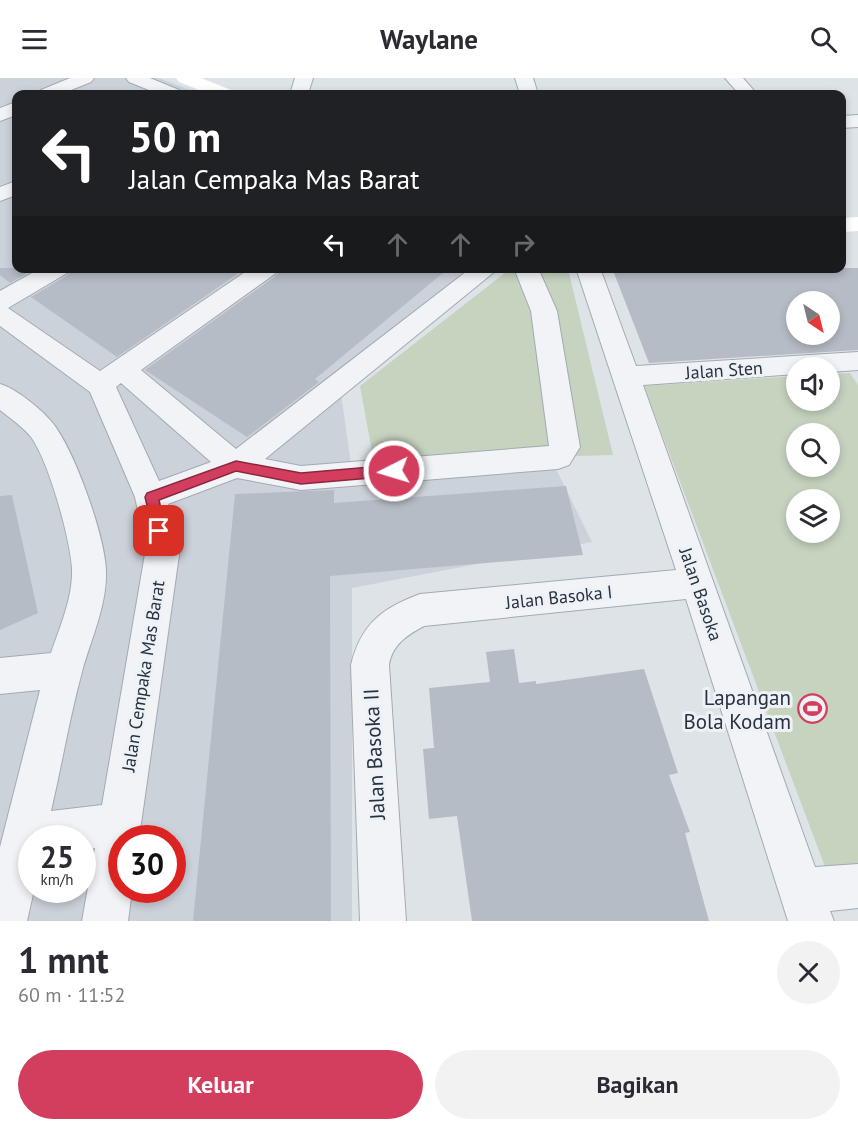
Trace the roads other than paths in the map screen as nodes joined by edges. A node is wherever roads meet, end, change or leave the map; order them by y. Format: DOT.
graph roads {
  1 [pos="85,78"];
  2 [pos="135,78"];
  3 [pos="185,78"];
  4 [pos="734,78"];
  5 [pos="56,90"];
  6 [pos="164,90"];
  7 [pos="214,90"];
  8 [pos="744,90"];
  9 [pos="50,273"];
  10 [pos="261,273"];
  11 [pos="481,273"];
  12 [pos="528,273"];
  13 [pos="590,273"];
  14 [pos="0,302"];
  15 [pos="0,314"];
  16 [pos="856,364"];
  17 [pos="625,376"];
  18 [pos="111,377"];
  19 [pos="0,394"];
  20 [pos="236,466"];
  21 [pos="151,497"];
  22 [pos="698,583"];
  23 [pos="420,610"];
  24 [pos="64,670"];
  25 [pos="0,676"];
  26 [pos="120,824"];
  27 [pos="27,825"];
  28 [pos="96,827"];
  29 [pos="18,860"];
  30 [pos="858,886"];
  31 [pos="805,906"];
  32 [pos="3,921"];
  33 [pos="105,921"];
  34 [pos="383,921"];
  1 -- 5 [label="street"];
  2 -- 6 [label="street"];
  3 -- 7 [label="street"];
  4 -- 8 [label="street"];
  9 -- 14 [label="street"];
  10 -- 18 [label="street"];
  11 -- 20 [label="street"];
  12 -- 20 [label="street"];
  13 -- 17 [label="street, Jalan Basoka"];
  15 -- 18 [label="street, Jalan Cempaka Mas Barat"];
  16 -- 17 [label="street, Jalan Sten"];
  17 -- 22 [label="street, Jalan Basoka"];
  18 -- 20 [label="street"];
  18 -- 21 [label="street, Jalan Cempaka Mas Barat"];
  19 -- 24 [label="street"];
  20 -- 21 [label="street"];
  21 -- 26 [label="street, Jalan Cempaka Mas Barat"];
  22 -- 23 [label="street, Jalan Basoka I"];
  22 -- 31 [label="street, Jalan Basoka"];
  23 -- 34 [label="street, Jalan Basoka II"];
  24 -- 25 [label="street"];
  24 -- 27 [label="street"];
  26 -- 28 [label="street"];
  26 -- 33 [label="street, Jalan Cempaka Mas Barat"];
  29 -- 32 [label="street"];
  30 -- 31 [label="street"];
}
